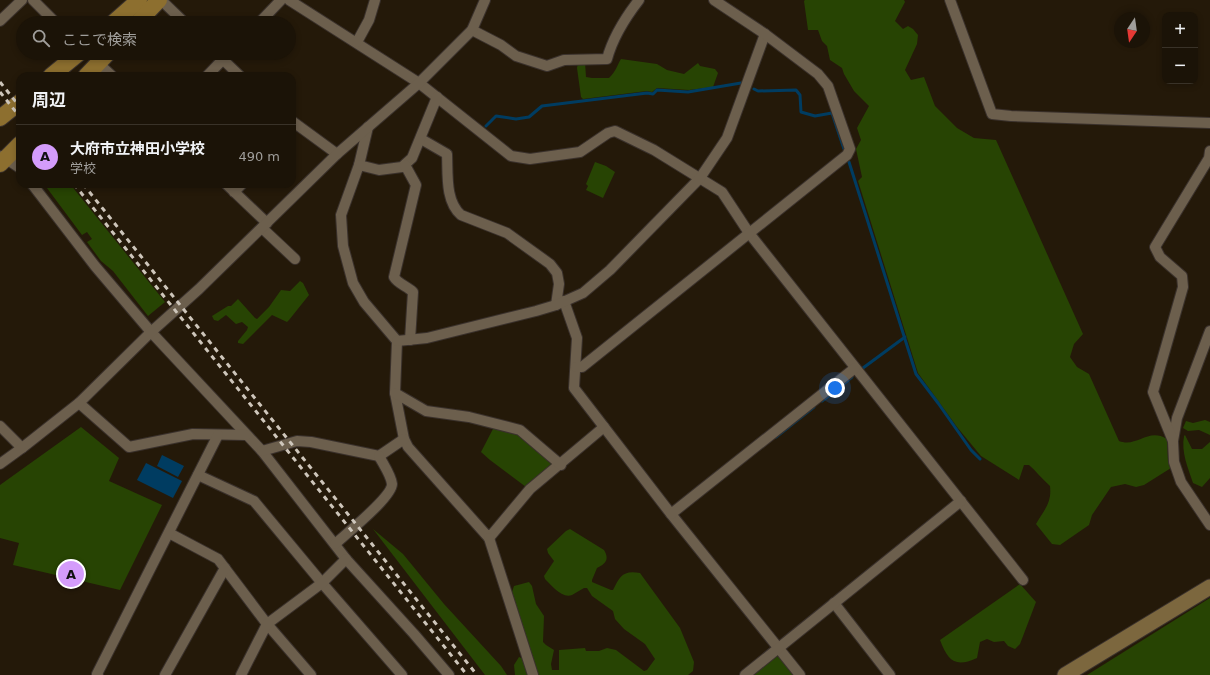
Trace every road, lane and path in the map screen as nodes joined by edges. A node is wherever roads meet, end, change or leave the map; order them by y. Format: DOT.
graph roads {
  1 [pos="22,0"];
  2 [pos="33,0"];
  3 [pos="140,0"];
  4 [pos="160,0"];
  5 [pos="281,0"];
  6 [pos="289,0"];
  7 [pos="375,0"];
  8 [pos="485,0"];
  9 [pos="639,0"];
  10 [pos="714,0"];
  11 [pos="950,0"];
  12 [pos="49,16"];
  13 [pos="122,16"];
  14 [pos="144,16"];
  15 [pos="177,16"];
  16 [pos="266,16"];
  17 [pos="0,22"];
  18 [pos="472,30"];
  19 [pos="765,34"];
  20 [pos="357,42"];
  21 [pos="70,60"];
  22 [pos="101,60"];
  23 [pos="104,60"];
  24 [pos="219,60"];
  25 [pos="227,60"];
  26 [pos="56,72"];
  27 [pos="90,72"];
  28 [pos="110,72"];
  29 [pos="210,72"];
  30 [pos="237,72"];
  31 [pos="419,83"];
  32 [pos="437,97"];
  33 [pos="16,105"];
  34 [pos="0,118"];
  35 [pos="1210,122"];
  36 [pos="296,127"];
  37 [pos="368,127"];
  38 [pos="421,139"];
  39 [pos="16,147"];
  40 [pos="1210,150"];
  41 [pos="337,154"];
  42 [pos="1,158"];
  43 [pos="359,165"];
  44 [pos="405,165"];
  45 [pos="16,166"];
  46 [pos="700,178"];
  47 [pos="35,188"];
  48 [pos="230,188"];
  49 [pos="238,188"];
  50 [pos="234,192"];
  51 [pos="264,225"];
  52 [pos="749,233"];
  53 [pos="295,259"];
  54 [pos="560,303"];
  55 [pos="1210,331"];
  56 [pos="151,332"];
  57 [pos="410,340"];
  58 [pos="397,341"];
  59 [pos="576,367"];
  60 [pos="855,368"];
  61 [pos="395,393"];
  62 [pos="79,403"];
  63 [pos="0,426"];
  64 [pos="604,427"];
  65 [pos="218,435"];
  66 [pos="246,435"];
  67 [pos="404,439"];
  68 [pos="1173,441"];
  69 [pos="22,448"];
  70 [pos="262,451"];
  71 [pos="379,456"];
  72 [pos="0,464"];
  73 [pos="561,465"];
  74 [pos="198,475"];
  75 [pos="961,501"];
  76 [pos="671,514"];
  77 [pos="1210,525"];
  78 [pos="169,533"];
  79 [pos="489,538"];
  80 [pos="335,544"];
  81 [pos="346,559"];
  82 [pos="225,568"];
  83 [pos="1024,580"];
  84 [pos="322,583"];
  85 [pos="1210,587"];
  86 [pos="834,603"];
  87 [pos="267,624"];
  88 [pos="778,648"];
  89 [pos="97,675"];
  90 [pos="165,675"];
  91 [pos="241,675"];
  92 [pos="311,675"];
  93 [pos="402,675"];
  94 [pos="449,675"];
  95 [pos="533,675"];
  96 [pos="745,675"];
  97 [pos="800,675"];
  98 [pos="890,675"];
  99 [pos="1065,675"];
  1 -- 17 [label="street"];
  2 -- 12 [label="street"];
  3 -- 13 [label="main road"];
  4 -- 14 [label="main road"];
  4 -- 15 [label="street"];
  5 -- 16 [label="street"];
  6 -- 20 [label="street"];
  7 -- 20 [label="street"];
  8 -- 18 [label="street"];
  9 -- 18 [label="street"];
  10 -- 19 [label="street"];
  11 -- 35 [label="street"];
  18 -- 31 [label="street"];
  19 -- 46 [label="street"];
  19 -- 52 [label="street"];
  20 -- 31 [label="street"];
  21 -- 26 [label="main road"];
  22 -- 27 [label="main road"];
  23 -- 28 [label="street"];
  24 -- 29 [label="street"];
  25 -- 30 [label="street"];
  31 -- 32 [label="street"];
  31 -- 37 [label="street"];
  32 -- 38 [label="street"];
  32 -- 46 [label="street"];
  33 -- 34 [label="main road"];
  36 -- 41 [label="street"];
  37 -- 41 [label="street"];
  37 -- 43 [label="street"];
  38 -- 44 [label="street"];
  38 -- 54 [label="street"];
  39 -- 42 [label="main road"];
  40 -- 68 [label="street"];
  41 -- 51 [label="street"];
  42 -- 45 [label="street"];
  43 -- 44 [label="street"];
  43 -- 58 [label="street"];
  44 -- 57 [label="street"];
  46 -- 52 [label="street"];
  46 -- 54 [label="street"];
  47 -- 56 [label="street"];
  48 -- 50 [label="street"];
  49 -- 50 [label="street"];
  50 -- 51 [label="street"];
  51 -- 53 [label="street"];
  51 -- 56 [label="street"];
  52 -- 59 [label="street"];
  52 -- 60 [label="street"];
  54 -- 57 [label="street"];
  54 -- 59 [label="street"];
  55 -- 68 [label="street"];
  56 -- 62 [label="street"];
  56 -- 66 [label="street"];
  57 -- 58 [label="street"];
  58 -- 61 [label="street"];
  59 -- 64 [label="street"];
  60 -- 75 [label="street"];
  60 -- 76 [label="street"];
  61 -- 67 [label="street"];
  61 -- 73 [label="street"];
  62 -- 65 [label="street"];
  62 -- 69 [label="street"];
  63 -- 69 [label="street"];
  64 -- 73 [label="street"];
  64 -- 76 [label="street"];
  65 -- 66 [label="street"];
  65 -- 74 [label="street"];
  66 -- 70 [label="street"];
  67 -- 71 [label="street"];
  67 -- 79 [label="street"];
  68 -- 77 [label="street"];
  69 -- 72 [label="street"];
  70 -- 71 [label="street"];
  70 -- 80 [label="street"];
  71 -- 80 [label="street"];
  73 -- 79 [label="street"];
  74 -- 78 [label="street"];
  74 -- 84 [label="street"];
  75 -- 83 [label="street"];
  75 -- 86 [label="street"];
  76 -- 88 [label="street"];
  78 -- 82 [label="street"];
  78 -- 89 [label="street"];
  79 -- 95 [label="street"];
  80 -- 81 [label="street"];
  81 -- 84 [label="street"];
  81 -- 94 [label="street"];
  82 -- 87 [label="street"];
  82 -- 90 [label="street"];
  84 -- 87 [label="street"];
  84 -- 93 [label="street"];
  85 -- 99 [label="street"];
  86 -- 88 [label="street"];
  86 -- 98 [label="street"];
  87 -- 91 [label="street"];
  87 -- 92 [label="street"];
  88 -- 96 [label="street"];
  88 -- 97 [label="street"];
}
